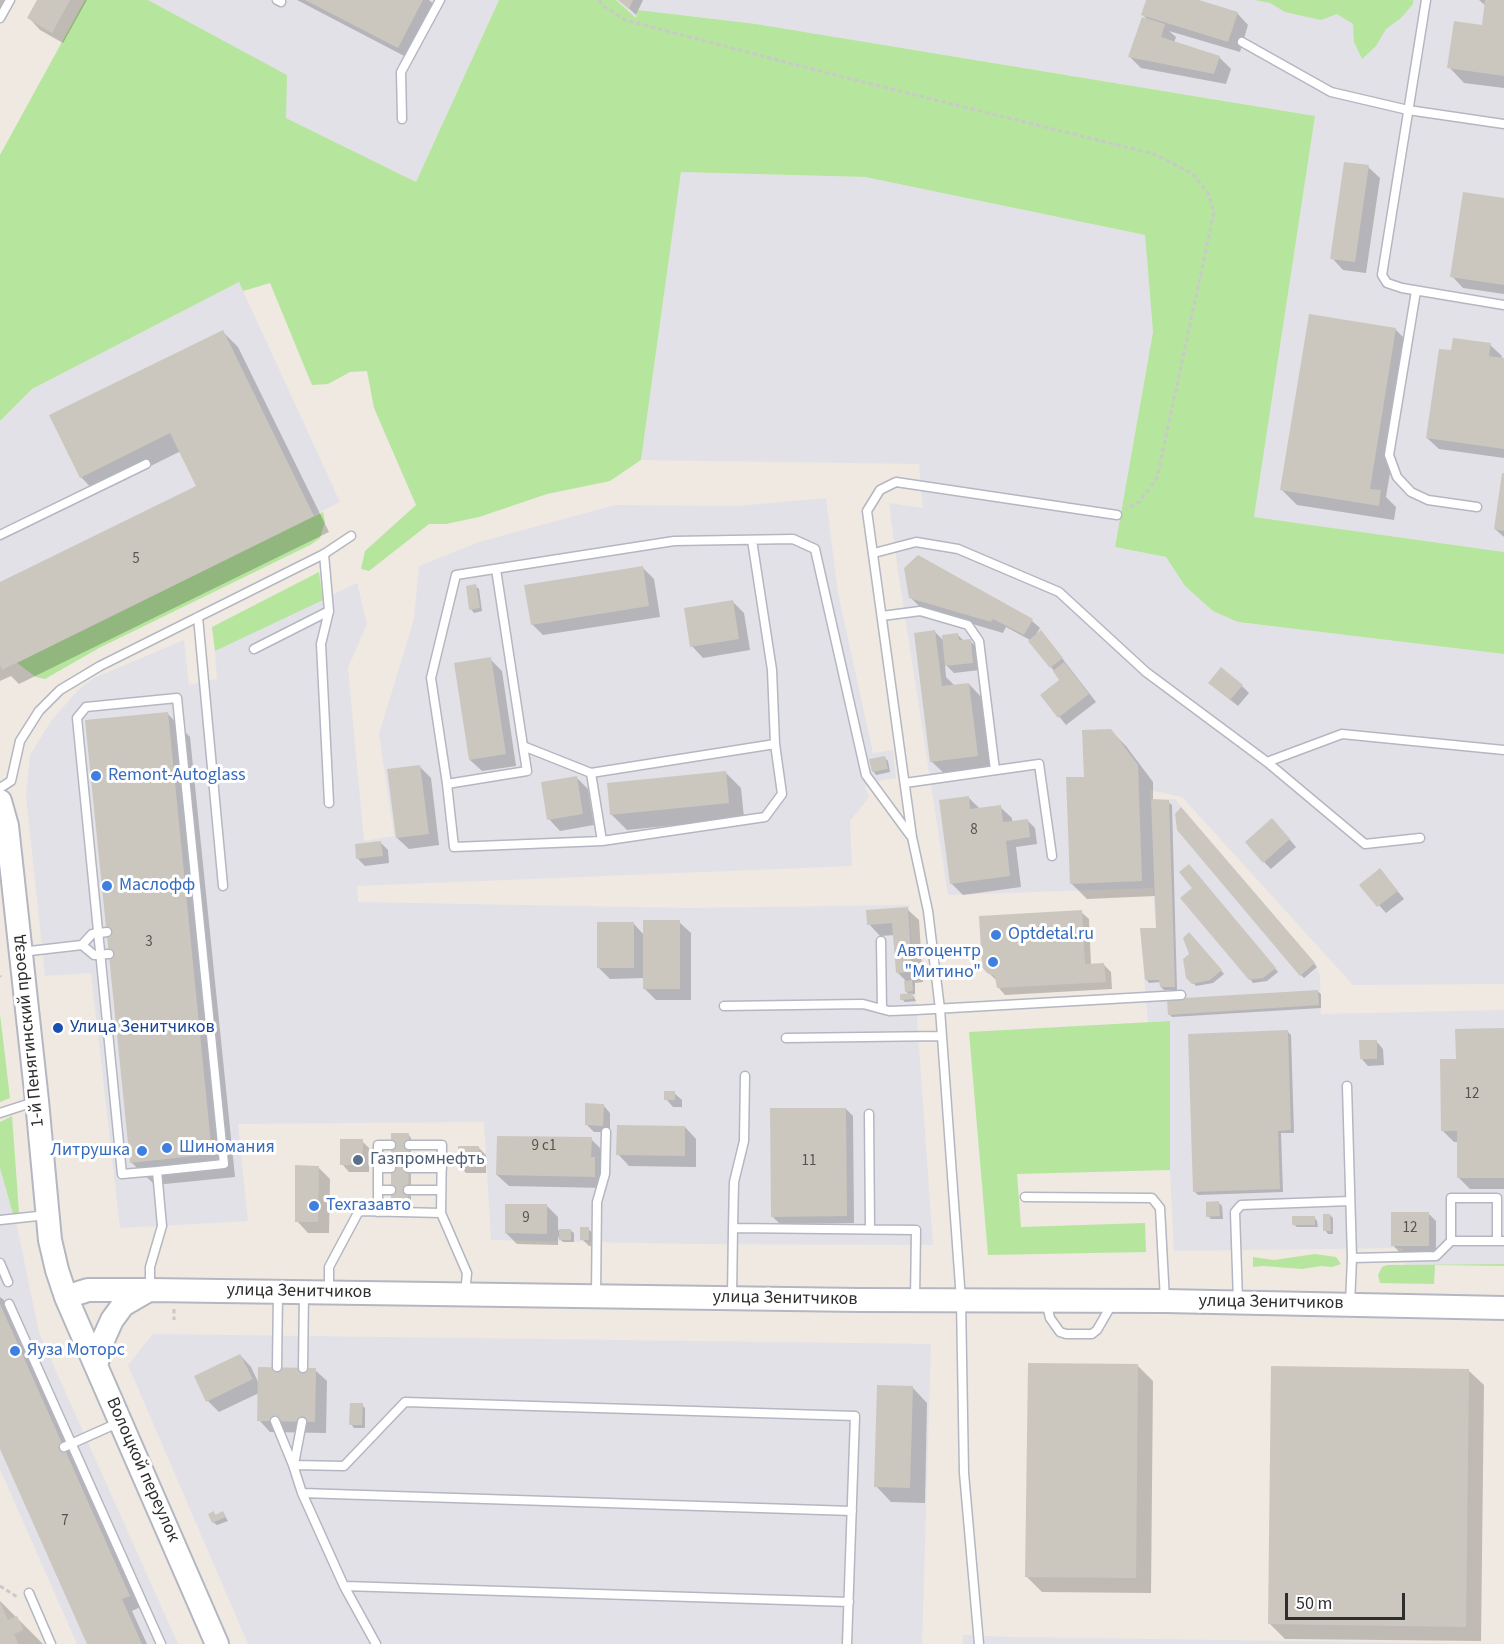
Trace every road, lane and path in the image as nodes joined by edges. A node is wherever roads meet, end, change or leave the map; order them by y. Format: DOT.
graph roads {
  1 [pos="10,0"];
  2 [pos="440,0"];
  3 [pos="599,0"];
  4 [pos="1426,0"];
  5 [pos="0,18"];
  6 [pos="1242,42"];
  7 [pos="1408,110"];
  8 [pos="402,119"];
  9 [pos="1504,124"];
  10 [pos="1416,291"];
  11 [pos="1504,305"];
  12 [pos="146,464"];
  13 [pos="1477,507"];
  14 [pos="1117,515"];
  15 [pos="0,535"];
  16 [pos="351,536"];
  17 [pos="752,540"];
  18 [pos="874,553"];
  19 [pos="324,554"];
  20 [pos="496,569"];
  21 [pos="329,611"];
  22 [pos="882,616"];
  23 [pos="198,617"];
  24 [pos="254,649"];
  25 [pos="775,744"];
  26 [pos="523,746"];
  27 [pos="1504,750"];
  28 [pos="1267,762"];
  29 [pos="995,770"];
  30 [pos="591,773"];
  31 [pos="905,783"];
  32 [pos="447,784"];
  33 [pos="0,788"];
  34 [pos="0,801"];
  35 [pos="328,803"];
  36 [pos="912,837"];
  37 [pos="1420,838"];
  38 [pos="602,841"];
  39 [pos="1052,856"];
  40 [pos="223,886"];
  41 [pos="102,932"];
  42 [pos="881,942"];
  43 [pos="82,945"];
  44 [pos="21,952"];
  45 [pos="105,954"];
  46 [pos="1181,995"];
  47 [pos="724,1006"];
  48 [pos="882,1009"];
  49 [pos="940,1009"];
  50 [pos="942,1036"];
  51 [pos="786,1038"];
  52 [pos="745,1076"];
  53 [pos="1347,1086"];
  54 [pos="37,1101"];
  55 [pos="0,1113"];
  56 [pos="869,1114"];
  57 [pos="606,1132"];
  58 [pos="391,1145"];
  59 [pos="409,1145"];
  60 [pos="378,1168"];
  61 [pos="391,1168"];
  62 [pos="408,1168"];
  63 [pos="442,1168"];
  64 [pos="157,1171"];
  65 [pos="378,1190"];
  66 [pos="391,1190"];
  67 [pos="408,1190"];
  68 [pos="441,1190"];
  69 [pos="1025,1197"];
  70 [pos="1350,1202"];
  71 [pos="378,1212"];
  72 [pos="441,1213"];
  73 [pos="47,1215"];
  74 [pos="0,1220"];
  75 [pos="734,1228"];
  76 [pos="870,1230"];
  77 [pos="1451,1241"];
  78 [pos="1501,1241"];
  79 [pos="1352,1258"];
  80 [pos="0,1263"];
  81 [pos="8,1282"];
  82 [pos="150,1290"];
  83 [pos="278,1291"];
  84 [pos="304,1292"];
  85 [pos="328,1292"];
  86 [pos="465,1294"];
  87 [pos="596,1296"];
  88 [pos="66,1297"];
  89 [pos="732,1298"];
  90 [pos="915,1300"];
  91 [pos="962,1300"];
  92 [pos="1046,1300"];
  93 [pos="1117,1300"];
  94 [pos="1165,1301"];
  95 [pos="1238,1302"];
  96 [pos="9,1304"];
  97 [pos="1350,1304"];
  98 [pos="174,1309"];
  99 [pos="1499,1311"];
  100 [pos="174,1320"];
  101 [pos="96,1366"];
  102 [pos="277,1367"];
  103 [pos="303,1368"];
  104 [pos="120,1421"];
  105 [pos="275,1421"];
  106 [pos="302,1422"];
  107 [pos="68,1445"];
  108 [pos="294,1465"];
  109 [pos="302,1493"];
  110 [pos="852,1511"];
  111 [pos="344,1586"];
  112 [pos="29,1593"];
  113 [pos="849,1602"];
  114 [pos="51,1644"];
  115 [pos="160,1644"];
  116 [pos="217,1644"];
  117 [pos="376,1644"];
  118 [pos="847,1644"];
  119 [pos="979,1644"];
  1 -- 5 [label="lane"];
  2 -- 8 [label="lane"];
  3 -- 14 [label="path"];
  4 -- 7 [label="lane"];
  6 -- 7 [label="lane"];
  7 -- 9 [label="lane"];
  7 -- 10 [label="lane"];
  10 -- 11 [label="lane"];
  10 -- 13 [label="lane"];
  12 -- 15 [label="lane"];
  14 -- 18 [label="lane"];
  16 -- 19 [label="lane"];
  17 -- 20 [label="lane"];
  17 -- 25 [label="lane"];
  17 -- 36 [label="lane"];
  18 -- 22 [label="lane"];
  18 -- 28 [label="lane"];
  19 -- 21 [label="lane"];
  19 -- 23 [label="lane"];
  20 -- 26 [label="lane"];
  20 -- 32 [label="lane"];
  21 -- 24 [label="lane"];
  21 -- 35 [label="lane"];
  22 -- 29 [label="lane"];
  22 -- 31 [label="lane"];
  23 -- 33 [label="lane"];
  23 -- 40 [label="lane"];
  25 -- 30 [label="lane"];
  25 -- 38 [label="lane"];
  26 -- 30 [label="lane"];
  26 -- 32 [label="lane"];
  27 -- 28 [label="lane"];
  28 -- 37 [label="lane"];
  29 -- 31 [label="lane"];
  29 -- 39 [label="lane"];
  30 -- 38 [label="lane"];
  31 -- 36 [label="lane"];
  32 -- 38 [label="lane"];
  34 -- 44 [label="street, 1-й Пенягинский проезд"];
  36 -- 49 [label="lane"];
  41 -- 43 [label="lane"];
  41 -- 45 [label="lane"];
  41 -- 64 [label="lane"];
  42 -- 48 [label="lane"];
  43 -- 44 [label="lane"];
  43 -- 45 [label="lane"];
  44 -- 54 [label="street, 1-й Пенягинский проезд"];
  45 -- 64 [label="lane"];
  46 -- 49 [label="lane"];
  47 -- 48 [label="lane"];
  48 -- 49 [label="lane"];
  49 -- 50 [label="lane"];
  50 -- 51 [label="lane"];
  50 -- 91 [label="lane"];
  52 -- 75 [label="lane"];
  53 -- 70 [label="lane"];
  54 -- 55 [label="lane"];
  54 -- 73 [label="street, 1-й Пенягинский проезд"];
  56 -- 76 [label="lane"];
  57 -- 87 [label="lane"];
  58 -- 60 [label="lane"];
  59 -- 63 [label="lane"];
  60 -- 61 [label="lane"];
  60 -- 65 [label="lane"];
  62 -- 63 [label="lane"];
  63 -- 68 [label="lane"];
  64 -- 82 [label="lane"];
  65 -- 66 [label="lane"];
  65 -- 71 [label="lane"];
  67 -- 68 [label="lane"];
  68 -- 72 [label="lane"];
  69 -- 94 [label="lane"];
  70 -- 79 [label="lane"];
  70 -- 95 [label="lane"];
  71 -- 72 [label="lane"];
  71 -- 85 [label="lane"];
  72 -- 86 [label="lane"];
  73 -- 74 [label="lane"];
  73 -- 88 [label="street, 1-й Пенягинский проезд"];
  75 -- 76 [label="lane"];
  75 -- 89 [label="lane"];
  76 -- 90 [label="lane"];
  77 -- 78 [label="lane"];
  77 -- 78 [label="lane"];
  77 -- 79 [label="lane"];
  79 -- 97 [label="lane"];
  80 -- 81 [label="lane"];
  82 -- 83 [label="street, улица Зенитчиков"];
  82 -- 88 [label="street, улица Зенитчиков"];
  82 -- 101 [label="street"];
  83 -- 84 [label="street, улица Зенитчиков"];
  83 -- 102 [label="lane"];
  84 -- 85 [label="street, улица Зенитчиков"];
  84 -- 103 [label="lane"];
  85 -- 86 [label="street, улица Зенитчиков"];
  86 -- 87 [label="street, улица Зенитчиков"];
  87 -- 89 [label="street, улица Зенитчиков"];
  88 -- 101 [label="street, Волоцкой переулок"];
  89 -- 90 [label="street, улица Зенитчиков"];
  90 -- 91 [label="street, улица Зенитчиков"];
  91 -- 92 [label="street, улица Зенитчиков"];
  91 -- 119 [label="lane"];
  92 -- 93 [label="street, улица Зенитчиков"];
  92 -- 93 [label="lane"];
  93 -- 94 [label="street, улица Зенитчиков"];
  94 -- 95 [label="street, улица Зенитчиков"];
  95 -- 97 [label="street, улица Зенитчиков"];
  96 -- 107 [label="lane"];
  97 -- 99 [label="street, улица Зенитчиков"];
  98 -- 100 [label="path"];
  101 -- 104 [label="street, Волоцкой переулок"];
  104 -- 107 [label="lane"];
  104 -- 116 [label="street, Волоцкой переулок"];
  105 -- 108 [label="lane"];
  106 -- 108 [label="lane"];
  107 -- 115 [label="lane"];
  108 -- 109 [label="lane"];
  108 -- 110 [label="lane"];
  109 -- 110 [label="lane"];
  109 -- 111 [label="lane"];
  110 -- 113 [label="lane"];
  111 -- 113 [label="lane"];
  111 -- 117 [label="lane"];
  112 -- 114 [label="lane"];
  113 -- 118 [label="lane"];
}
